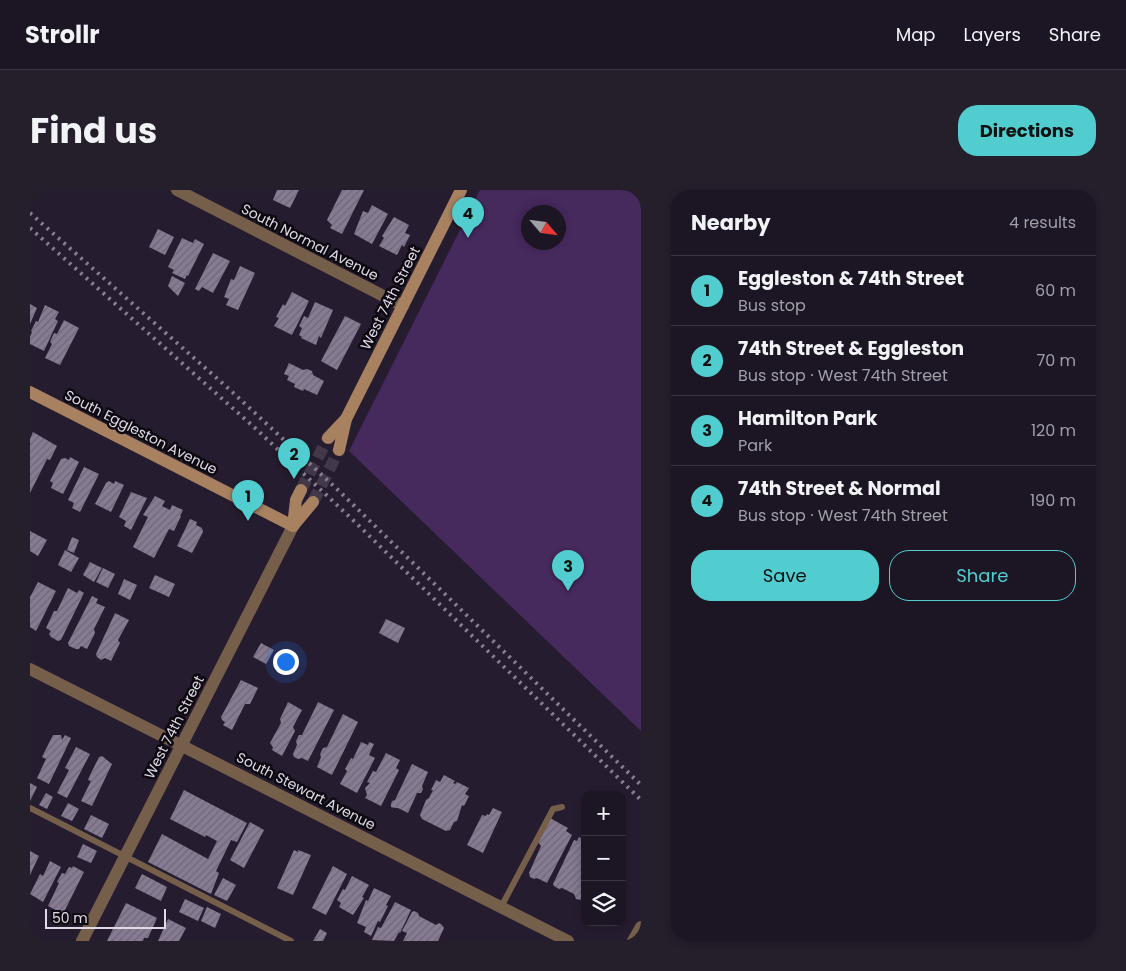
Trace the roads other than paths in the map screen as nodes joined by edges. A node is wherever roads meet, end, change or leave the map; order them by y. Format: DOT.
graph roads {
  1 [pos="177,190"];
  2 [pos="461,190"];
  3 [pos="403,306"];
  4 [pos="30,392"];
  5 [pos="346,419"];
  6 [pos="328,438"];
  7 [pos="340,450"];
  8 [pos="301,490"];
  9 [pos="313,502"];
  10 [pos="293,526"];
  11 [pos="30,669"];
  12 [pos="182,745"];
  13 [pos="562,807"];
  14 [pos="30,808"];
  15 [pos="125,857"];
  16 [pos="501,907"];
  17 [pos="641,927"];
  18 [pos="82,941"];
  19 [pos="291,941"];
  20 [pos="568,941"];
  21 [pos="633,941"];
  1 -- 3 [label="street, South Normal Avenue"];
  2 -- 3 [label="street, West 74th Street"];
  3 -- 5 [label="street, West 74th Street"];
  4 -- 10 [label="street, South Eggleston Avenue"];
  5 -- 6 [label="street, West 74th Street"];
  5 -- 7 [label="street, West 74th Street"];
  8 -- 10 [label="street, West 74th Street"];
  9 -- 10 [label="street, West 74th Street"];
  10 -- 12 [label="street, West 74th Street"];
  11 -- 12 [label="street, South Stewart Avenue"];
  12 -- 15 [label="street, West 74th Street"];
  12 -- 16 [label="street, South Stewart Avenue"];
  13 -- 16 [label="lane"];
  14 -- 15 [label="lane"];
  15 -- 18 [label="street, West 74th Street"];
  15 -- 19 [label="lane"];
  16 -- 20 [label="street, South Stewart Avenue"];
  17 -- 21 [label="street"];
}
